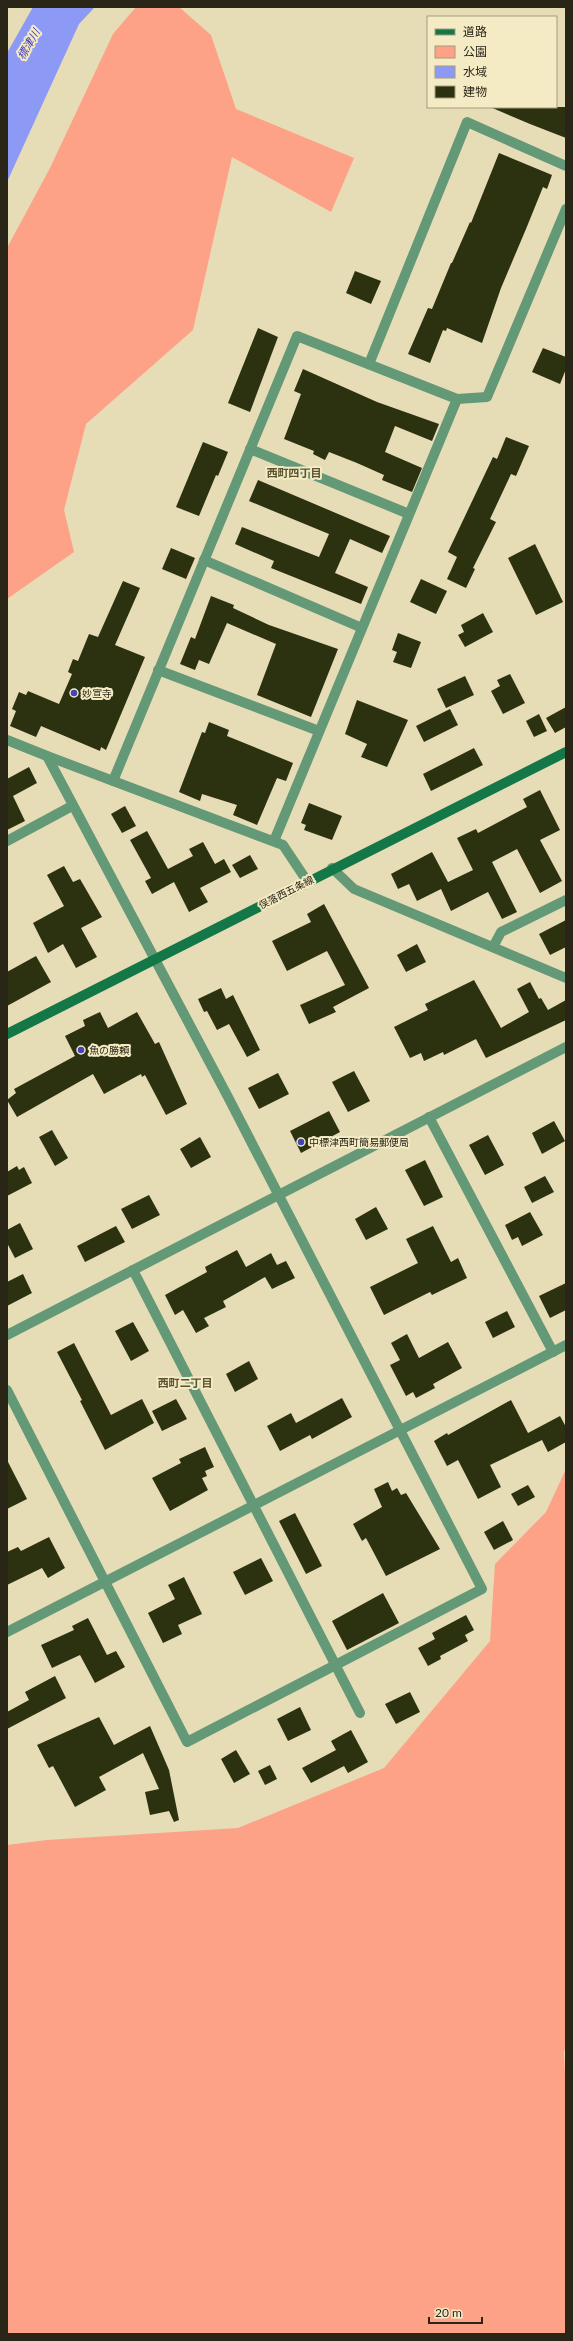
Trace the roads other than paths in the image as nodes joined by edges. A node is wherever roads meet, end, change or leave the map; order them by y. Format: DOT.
graph roads {
  1 [pos="566,166"];
  2 [pos="566,209"];
  3 [pos="368,364"];
  4 [pos="457,399"];
  5 [pos="250,449"];
  6 [pos="409,514"];
  7 [pos="204,560"];
  8 [pos="362,628"];
  9 [pos="158,670"];
  10 [pos="319,731"];
  11 [pos="7,740"];
  12 [pos="566,752"];
  13 [pos="46,756"];
  14 [pos="113,781"];
  15 [pos="72,806"];
  16 [pos="7,841"];
  17 [pos="274,841"];
  18 [pos="332,868"];
  19 [pos="307,881"];
  20 [pos="566,900"];
  21 [pos="493,947"];
  22 [pos="155,959"];
  23 [pos="566,978"];
  24 [pos="7,1034"];
  25 [pos="566,1047"];
  26 [pos="429,1118"];
  27 [pos="279,1195"];
  28 [pos="133,1270"];
  29 [pos="7,1335"];
  30 [pos="566,1345"];
  31 [pos="553,1352"];
  32 [pos="7,1390"];
  33 [pos="400,1430"];
  34 [pos="253,1505"];
  35 [pos="106,1581"];
  36 [pos="7,1632"];
  37 [pos="335,1666"];
  38 [pos="360,1713"];
  1 -- 3 [label="street"];
  2 -- 4 [label="street"];
  3 -- 4 [label="street"];
  3 -- 5 [label="street"];
  4 -- 6 [label="street"];
  5 -- 6 [label="street"];
  5 -- 7 [label="street"];
  6 -- 8 [label="street"];
  7 -- 8 [label="street"];
  7 -- 9 [label="street"];
  8 -- 10 [label="street"];
  9 -- 10 [label="street"];
  9 -- 14 [label="street"];
  10 -- 17 [label="street"];
  11 -- 13 [label="street"];
  12 -- 18 [label="main road, 俣落西五条線"];
  13 -- 14 [label="street"];
  13 -- 15 [label="street"];
  14 -- 17 [label="street"];
  15 -- 16 [label="street"];
  15 -- 22 [label="street"];
  17 -- 19 [label="street"];
  18 -- 19 [label="main road, 俣落西五条線"];
  18 -- 21 [label="street"];
  19 -- 22 [label="main road, 俣落西五条線"];
  20 -- 21 [label="street"];
  21 -- 23 [label="street"];
  22 -- 24 [label="main road, 俣落西五条線"];
  22 -- 27 [label="street"];
  25 -- 26 [label="street"];
  26 -- 27 [label="street"];
  26 -- 31 [label="street"];
  27 -- 28 [label="street"];
  27 -- 33 [label="street"];
  28 -- 29 [label="street"];
  28 -- 34 [label="street"];
  30 -- 31 [label="street"];
  31 -- 33 [label="street"];
  32 -- 35 [label="street"];
  33 -- 34 [label="street"];
  33 -- 37 [label="street"];
  34 -- 35 [label="street"];
  34 -- 37 [label="street"];
  35 -- 36 [label="street"];
  35 -- 37 [label="street"];
  37 -- 38 [label="street"];
}
